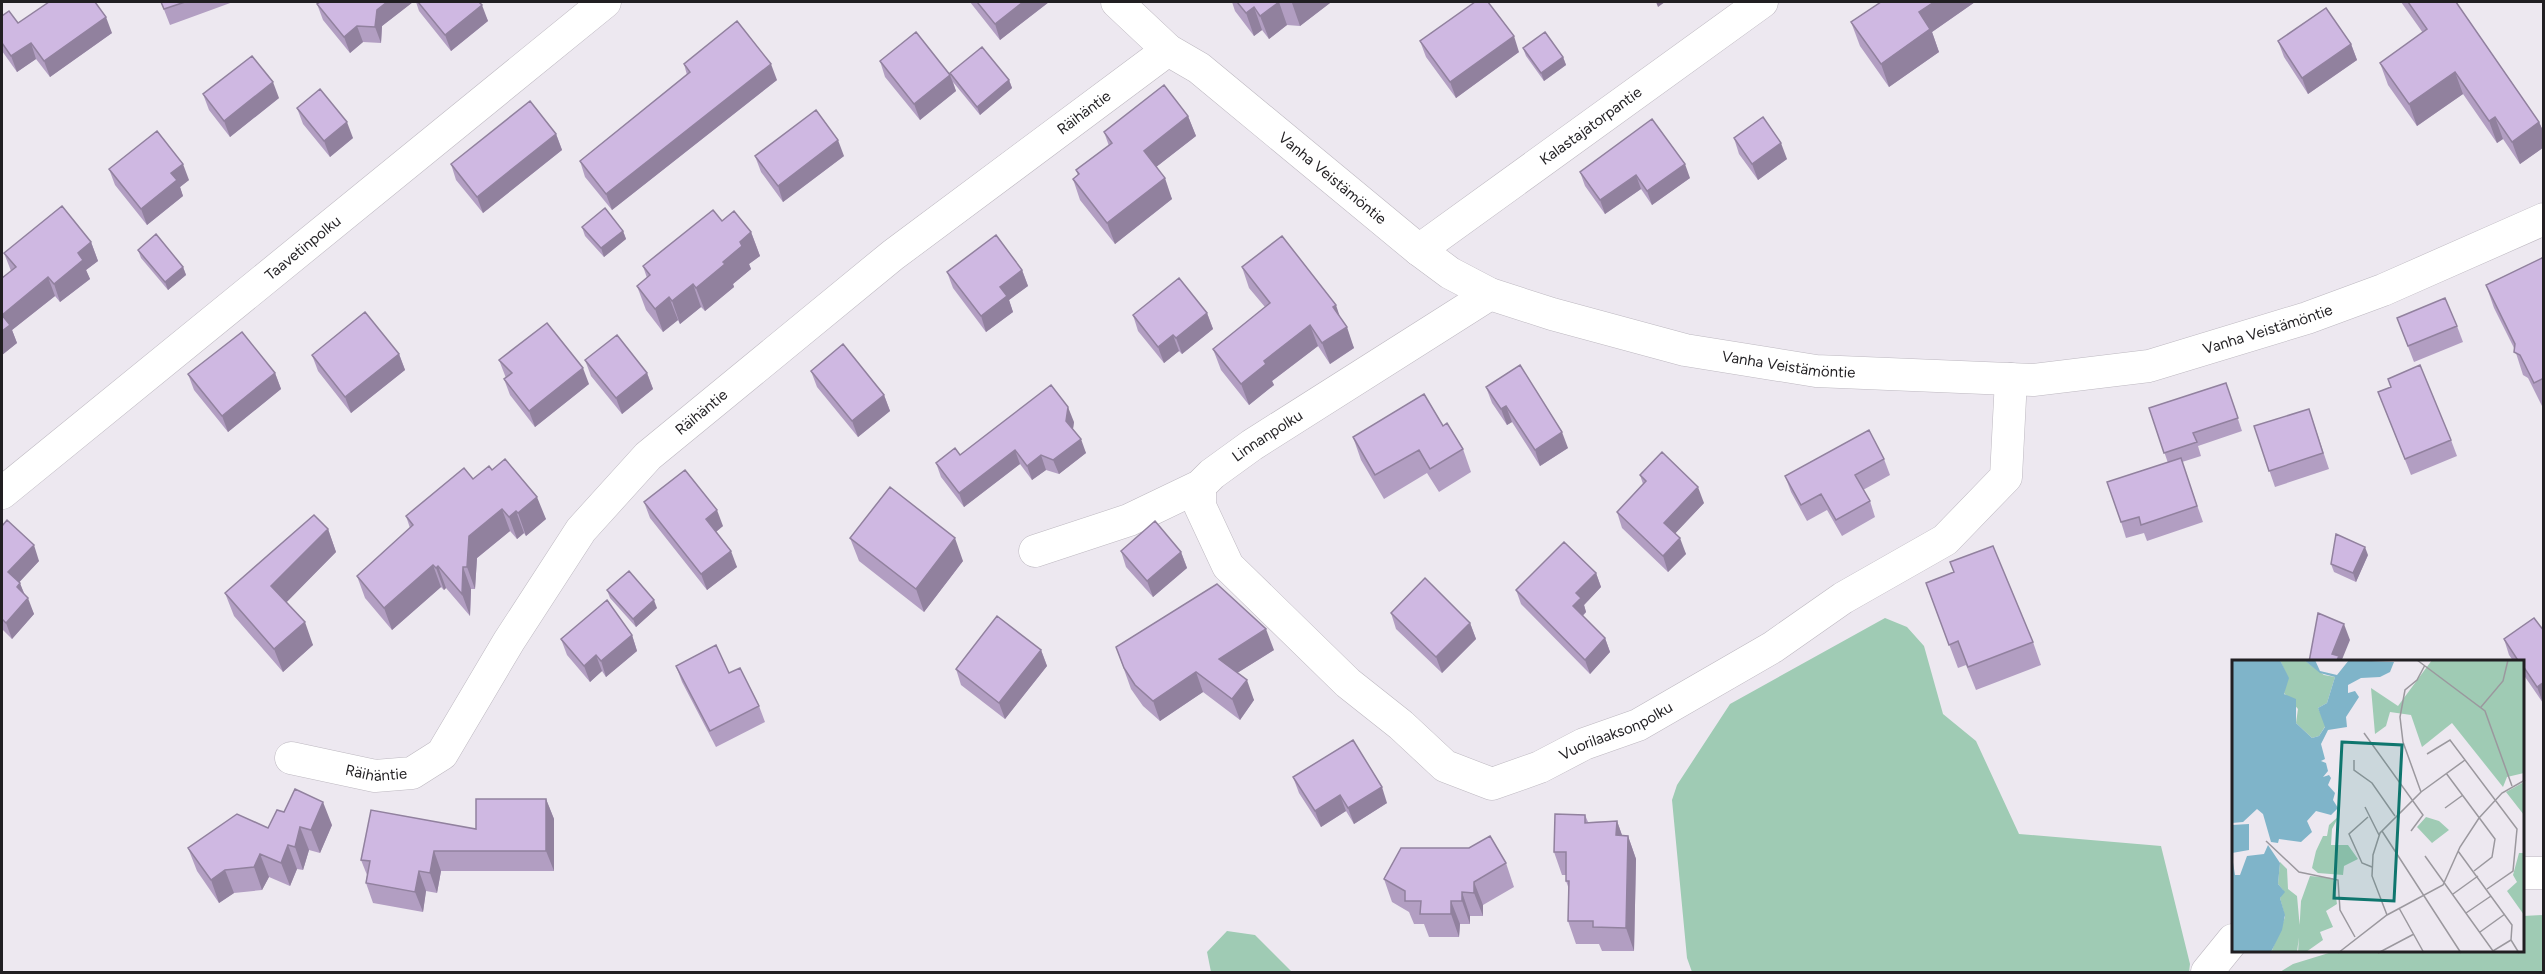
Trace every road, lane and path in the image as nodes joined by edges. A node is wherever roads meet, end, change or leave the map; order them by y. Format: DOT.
graph roads {
  1 [pos="605,2"];
  2 [pos="1117,2"];
  3 [pos="1762,2"];
  4 [pos="1168,50"];
  5 [pos="2544,219"];
  6 [pos="1419,250"];
  7 [pos="1490,294"];
  8 [pos="2011,379"];
  9 [pos="1200,486"];
  10 [pos="2,493"];
  11 [pos="1035,551"];
  12 [pos="291,758"];
  13 [pos="2524,873"];
  14 [pos="2544,873"];
  15 [pos="2232,941"];
  16 [pos="2207,972"];
  1 -- 10 [label="street, Taavetinpolku"];
  2 -- 4 [label="street, Vanha Veistämöntie"];
  3 -- 6 [label="street, Kalastajatorpantie"];
  4 -- 6 [label="street, Vanha Veistämöntie"];
  4 -- 12 [label="street, Räihäntie"];
  5 -- 8 [label="street, Vanha Veistämöntie"];
  6 -- 7 [label="street, Vanha Veistämöntie"];
  7 -- 8 [label="street, Vanha Veistämöntie"];
  7 -- 9 [label="street, Linnanpolku"];
  8 -- 9 [label="street, Vuorilaaksonpolku"];
  9 -- 11 [label="street, Linnanpolku"];
  13 -- 14 [label="street"];
  15 -- 16 [label="street"];
}
